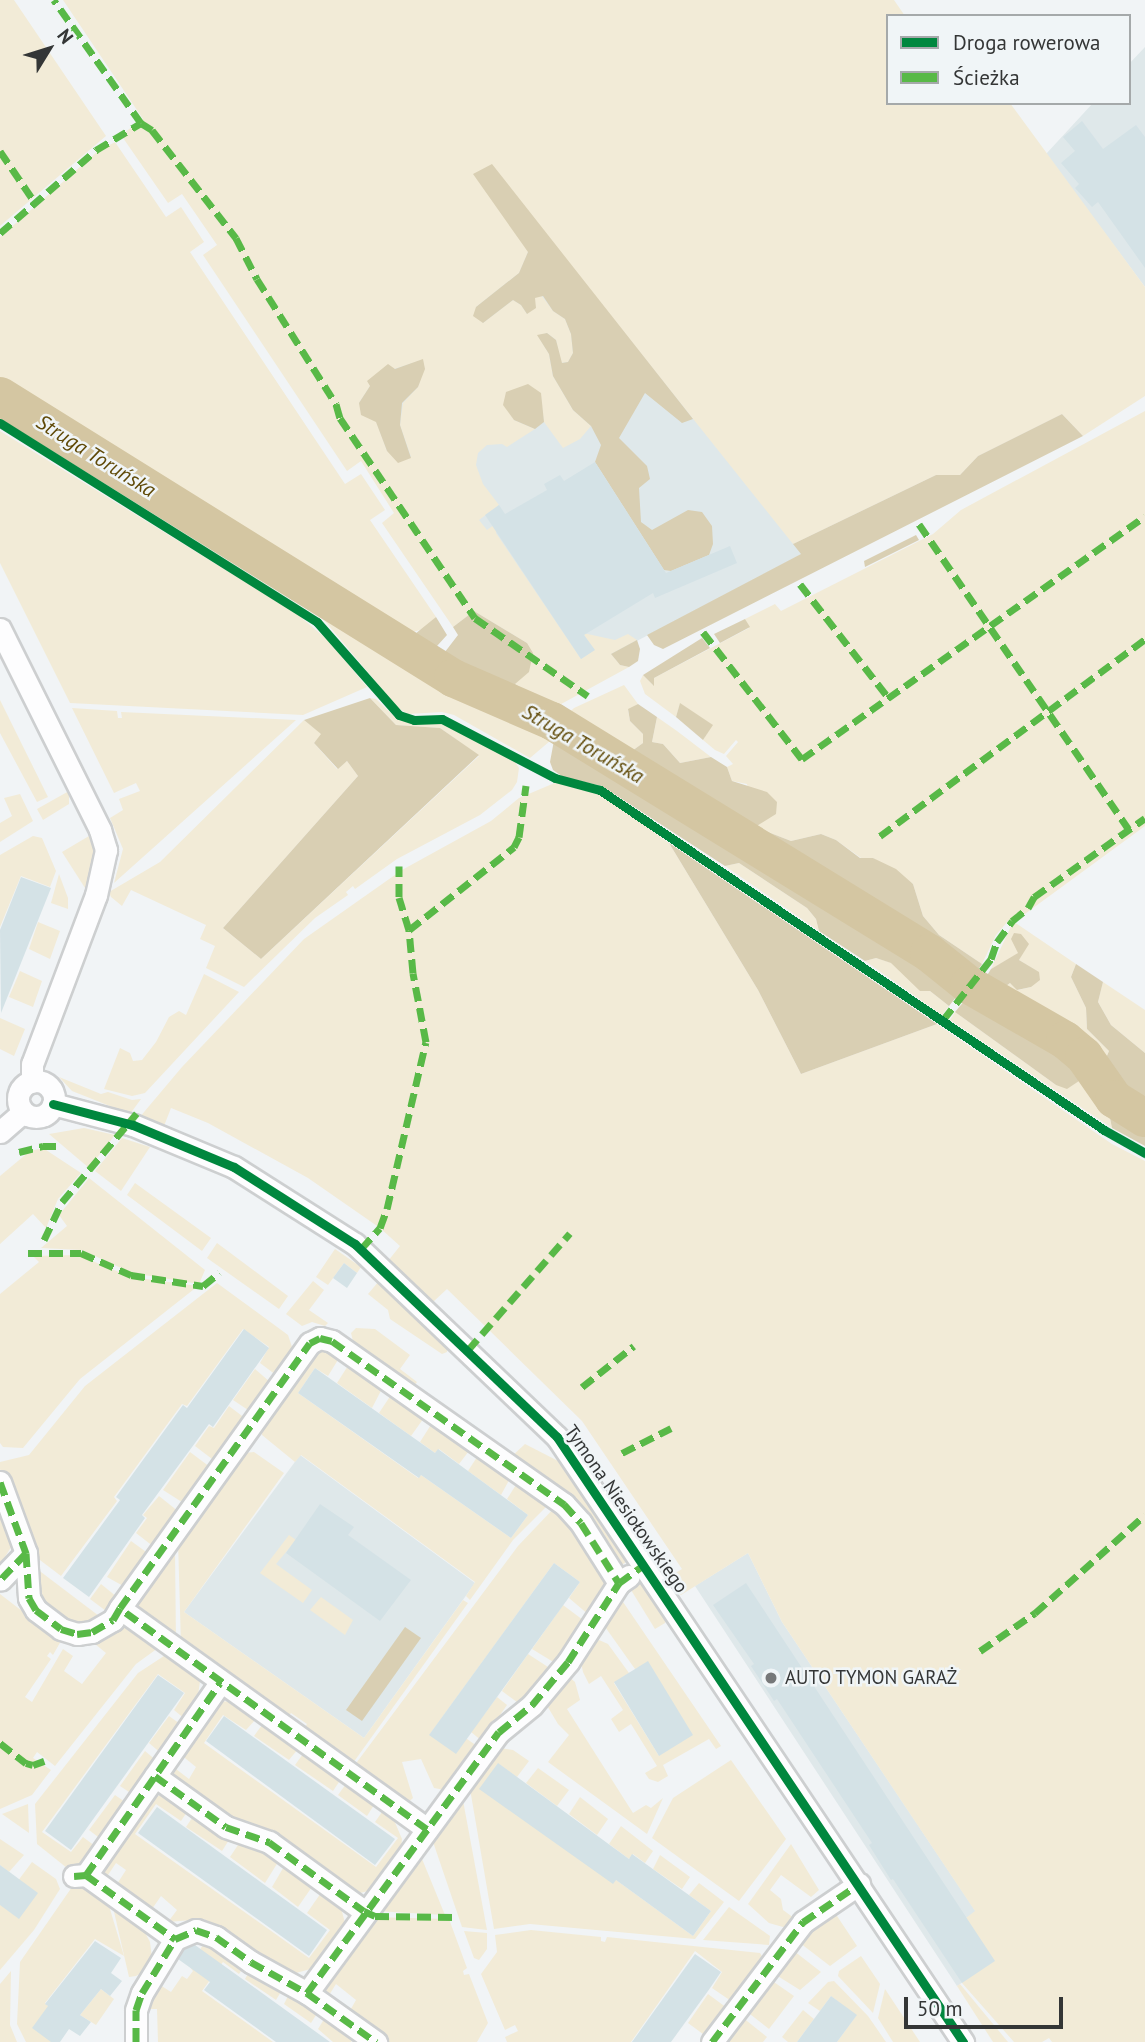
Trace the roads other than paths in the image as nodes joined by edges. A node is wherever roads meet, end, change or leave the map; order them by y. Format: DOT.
graph roads {
  1 [pos="0,629"];
  2 [pos="32,1082"];
  3 [pos="53,1104"];
  4 [pos="23,1112"];
  5 [pos="0,1132"];
  6 [pos="0,1482"];
  7 [pos="26,1553"];
  8 [pos="645,1564"];
  9 [pos="0,1580"];
  10 [pos="620,1583"];
  11 [pos="120,1608"];
  12 [pos="220,1683"];
  13 [pos="155,1776"];
  14 [pos="427,1829"];
  15 [pos="859,1884"];
  16 [pos="364,1911"];
  17 [pos="174,1939"];
  18 [pos="307,1993"];
  19 [pos="136,2042"];
  20 [pos="376,2042"];
  21 [pos="712,2042"];
  22 [pos="963,2042"];
  1 -- 2 [label="street"];
  2 -- 3 [label="street"];
  2 -- 4 [label="street"];
  3 -- 4 [label="street"];
  3 -- 8 [label="street, Tymona Niesiołowskiego"];
  4 -- 5 [label="street"];
  6 -- 7 [label="street"];
  7 -- 9 [label="street"];
  7 -- 11 [label="street"];
  8 -- 10 [label="street"];
  8 -- 15 [label="street, Tymona Niesiołowskiego"];
  10 -- 11 [label="street"];
  10 -- 14 [label="street"];
  11 -- 12 [label="street"];
  12 -- 13 [label="street"];
  12 -- 14 [label="street"];
  13 -- 16 [label="street"];
  13 -- 17 [label="street"];
  14 -- 16 [label="street"];
  15 -- 21 [label="street"];
  15 -- 22 [label="street, Tymona Niesiołowskiego"];
  16 -- 18 [label="street"];
  17 -- 18 [label="street"];
  17 -- 19 [label="street"];
  18 -- 20 [label="street"];
}
